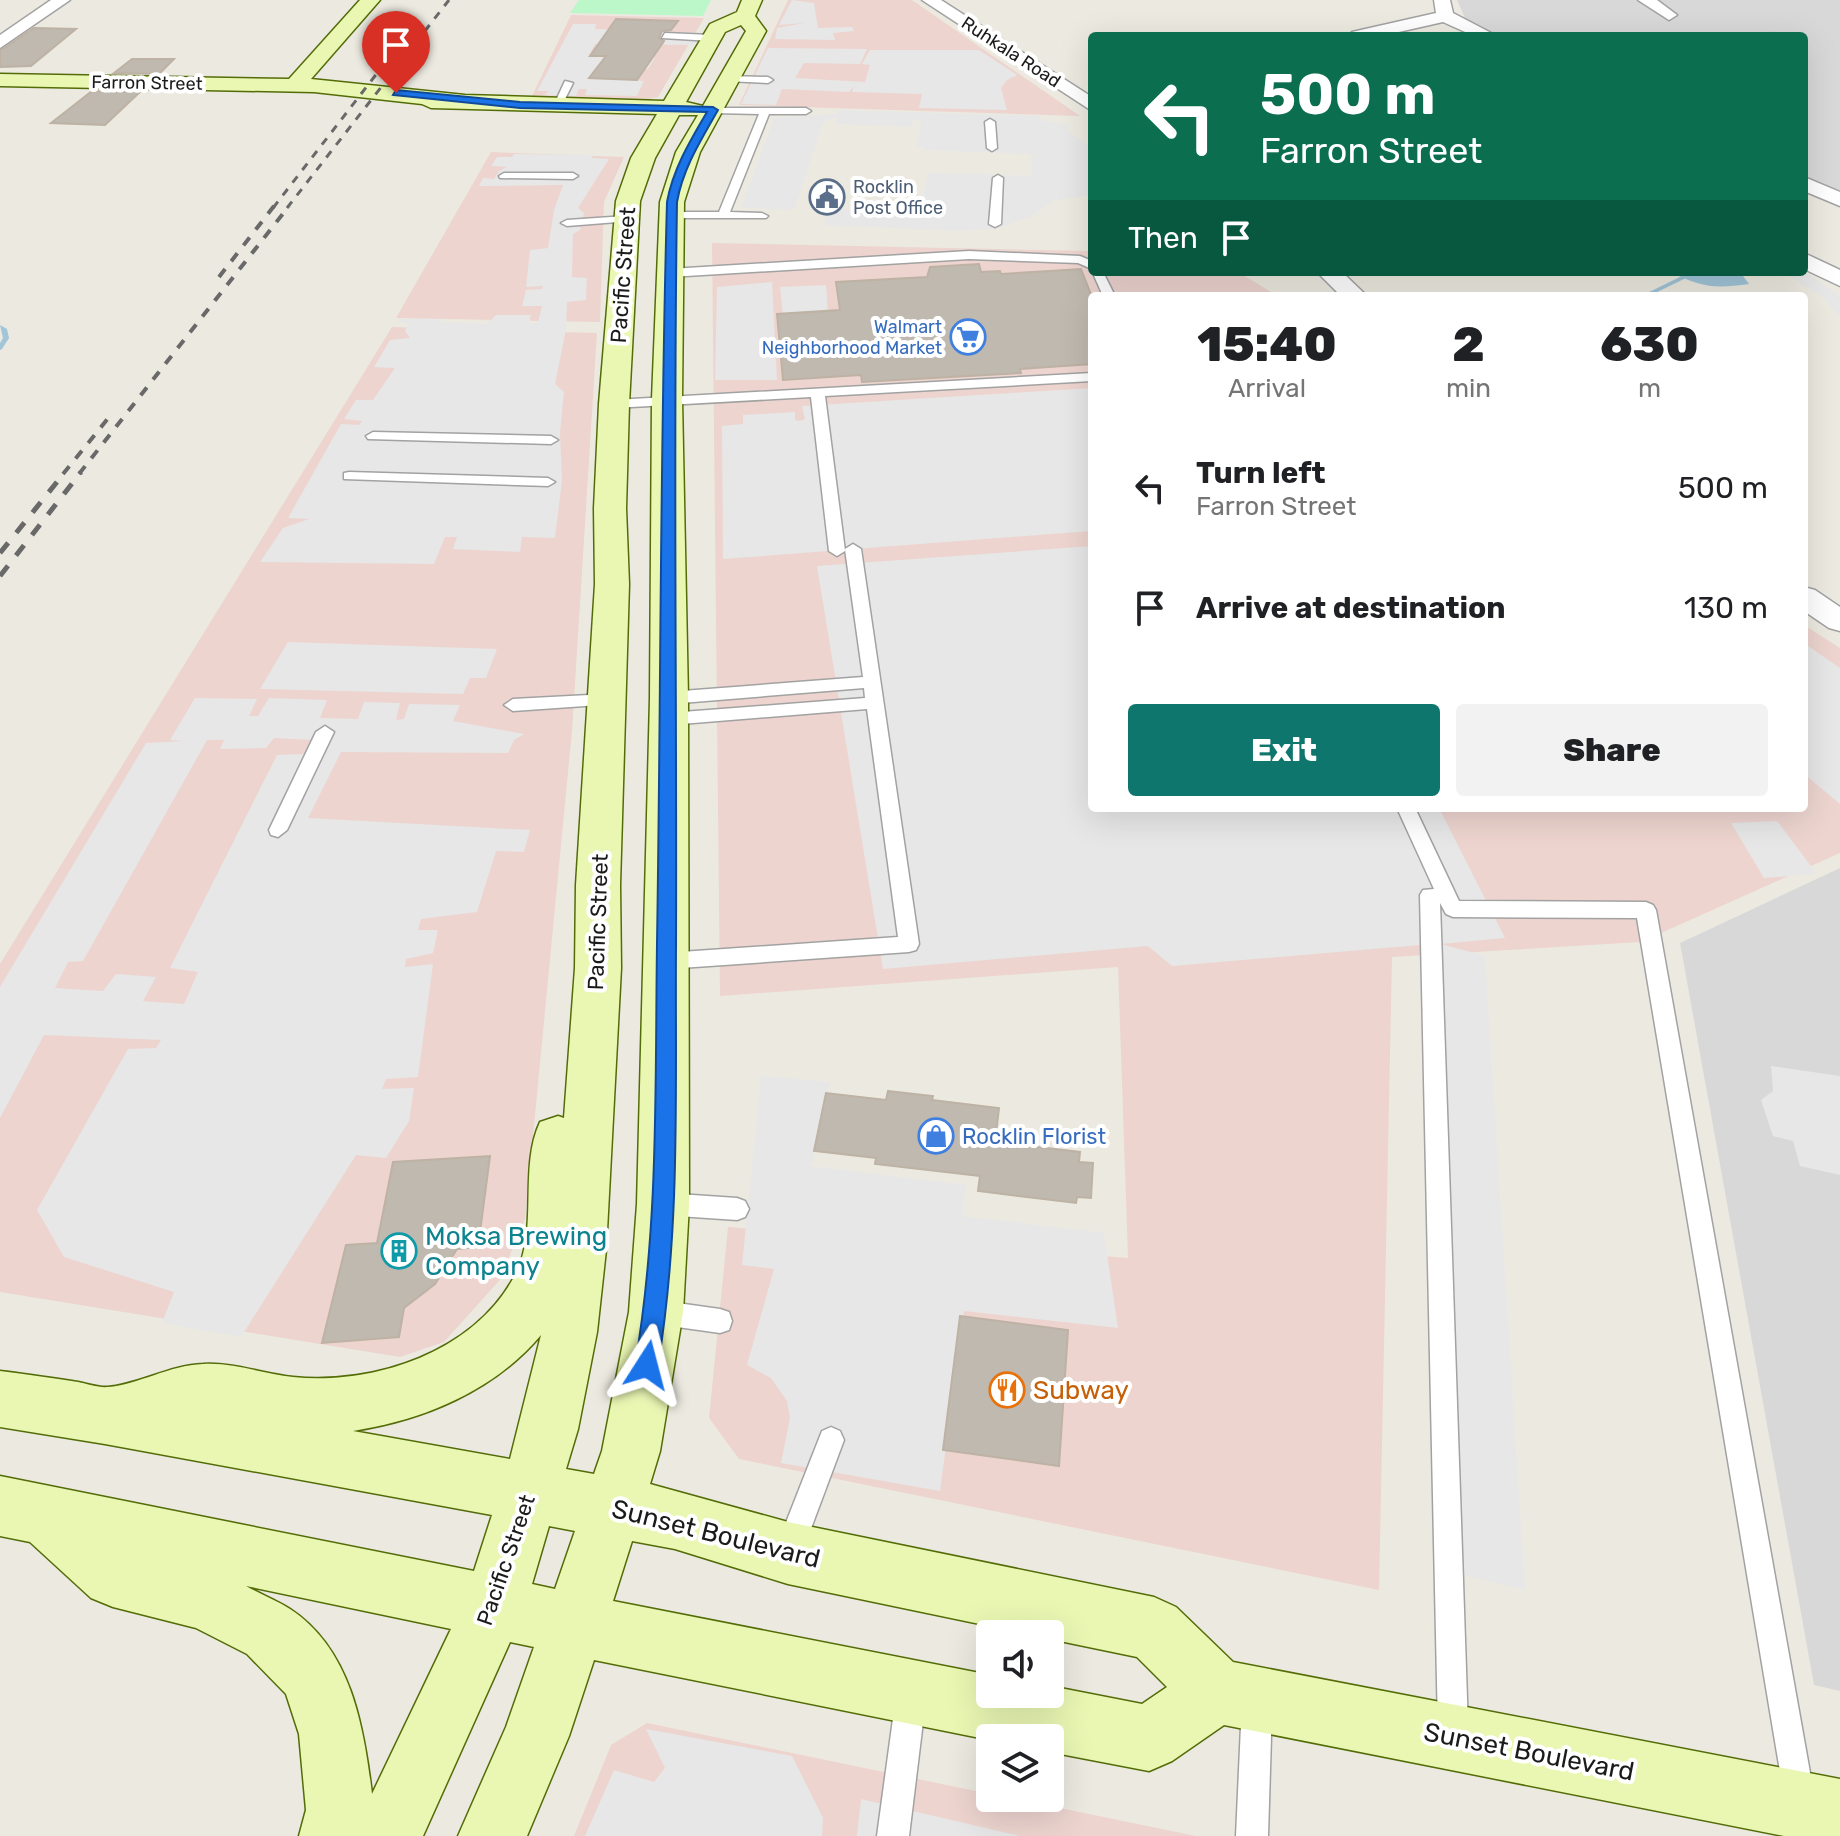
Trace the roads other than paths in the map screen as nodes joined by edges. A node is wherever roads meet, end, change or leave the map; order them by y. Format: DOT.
graph roads {
  1 [pos="62,0"];
  2 [pos="370,0"];
  3 [pos="930,0"];
  4 [pos="1646,0"];
  5 [pos="749,8"];
  6 [pos="1443,8"];
  7 [pos="1669,15"];
  8 [pos="1370,32"];
  9 [pos="1482,32"];
  10 [pos="665,36"];
  11 [pos="712,38"];
  12 [pos="2,44"];
  13 [pos="0,80"];
  14 [pos="768,80"];
  15 [pos="568,83"];
  16 [pos="294,86"];
  17 [pos="1083,91"];
  18 [pos="721,94"];
  19 [pos="556,107"];
  20 [pos="671,109"];
  21 [pos="765,111"];
  22 [pos="806,111"];
  23 [pos="990,122"];
  24 [pos="992,148"];
  25 [pos="504,176"];
  26 [pos="573,176"];
  27 [pos="998,178"];
  28 [pos="1808,185"];
  29 [pos="1840,200"];
  30 [pos="671,215"];
  31 [pos="723,215"];
  32 [pos="762,216"];
  33 [pos="626,219"];
  34 [pos="567,223"];
  35 [pos="995,224"];
  36 [pos="1808,262"];
  37 [pos="1088,263"];
  38 [pos="670,273"];
  39 [pos="1840,279"];
  40 [pos="1088,377"];
  41 [pos="818,395"];
  42 [pos="667,399"];
  43 [pos="614,404"];
  44 [pos="373,436"];
  45 [pos="551,440"];
  46 [pos="349,476"];
  47 [pos="548,482"];
  48 [pos="612,584"];
  49 [pos="1808,600"];
  50 [pos="1840,621"];
  51 [pos="873,693"];
  52 [pos="608,700"];
  53 [pos="513,705"];
  54 [pos="669,708"];
  55 [pos="325,732"];
  56 [pos="1408,812"];
  57 [pos="278,830"];
  58 [pos="1430,895"];
  59 [pos="666,961"];
  60 [pos="594,1025"];
  61 [pos="663,1204"];
  62 [pos="737,1209"];
  63 [pos="656,1312"];
  64 [pos="720,1321"];
  65 [pos="0,1399"];
  66 [pos="105,1415"];
  67 [pos="831,1440"];
  68 [pos="529,1494"];
  69 [pos="613,1509"];
  70 [pos="22,1510"];
  71 [pos="788,1553"];
  72 [pos="494,1607"];
  73 [pos="574,1624"];
  74 [pos="912,1690"];
  75 [pos="1237,1696"];
  76 [pos="1453,1736"];
  77 [pos="1794,1811"];
  78 [pos="333,1836"];
  79 [pos="388,1836"];
  80 [pos="492,1836"];
  81 [pos="893,1836"];
  82 [pos="1252,1836"];
  1 -- 12 [label="street"];
  2 -- 16 [label="main road"];
  3 -- 17 [label="street, Ruhkala Road"];
  4 -- 7 [label="street"];
  5 -- 11 [label="main road, Pacific Street"];
  5 -- 18 [label="main road, Pacific Street"];
  6 -- 8 [label="street"];
  6 -- 9 [label="street"];
  10 -- 11 [label="lane"];
  11 -- 20 [label="main road, Pacific Street"];
  13 -- 16 [label="main road, Farron Street"];
  14 -- 18 [label="lane"];
  15 -- 19 [label="lane"];
  16 -- 19 [label="main road, Farron Street"];
  18 -- 20 [label="main road, Farron Street"];
  18 -- 21 [label="lane"];
  18 -- 30 [label="main road, Pacific Street"];
  19 -- 20 [label="main road, Farron Street"];
  20 -- 33 [label="main road, Pacific Street"];
  21 -- 22 [label="lane"];
  21 -- 31 [label="lane"];
  23 -- 24 [label="lane"];
  25 -- 26 [label="lane"];
  27 -- 35 [label="lane"];
  28 -- 29 [label="street"];
  30 -- 31 [label="lane"];
  30 -- 38 [label="main road, Pacific Street"];
  31 -- 32 [label="lane"];
  33 -- 34 [label="lane"];
  33 -- 43 [label="main road, Pacific Street"];
  36 -- 39 [label="street"];
  37 -- 38 [label="lane"];
  38 -- 42 [label="main road, Pacific Street"];
  40 -- 41 [label="lane"];
  41 -- 42 [label="lane"];
  41 -- 51 [label="lane"];
  42 -- 43 [label="lane"];
  42 -- 54 [label="main road, Pacific Street"];
  43 -- 48 [label="main road, Pacific Street"];
  44 -- 45 [label="lane"];
  46 -- 47 [label="lane"];
  48 -- 52 [label="main road, Pacific Street"];
  48 -- 54 [label="main road"];
  49 -- 50 [label="street"];
  51 -- 54 [label="lane"];
  51 -- 59 [label="lane"];
  52 -- 53 [label="lane"];
  52 -- 60 [label="main road, Pacific Street"];
  54 -- 59 [label="main road, Pacific Street"];
  55 -- 57 [label="lane"];
  56 -- 77 [label="lane"];
  58 -- 76 [label="lane"];
  59 -- 61 [label="main road, Pacific Street"];
  60 -- 66 [label="main road"];
  60 -- 68 [label="main road, Pacific Street"];
  61 -- 62 [label="lane"];
  61 -- 63 [label="main road, Pacific Street"];
  63 -- 64 [label="lane"];
  63 -- 69 [label="main road, Pacific Street"];
  65 -- 66 [label="main road, Sunset Boulevard"];
  66 -- 68 [label="main road, Sunset Boulevard"];
  67 -- 71 [label="lane"];
  68 -- 69 [label="main road, Sunset Boulevard"];
  68 -- 72 [label="main road, Pacific Street"];
  69 -- 71 [label="main road, Sunset Boulevard"];
  69 -- 73 [label="main road, Pacific Street"];
  70 -- 72 [label="main road"];
  70 -- 78 [label="main road"];
  71 -- 75 [label="main road, Sunset Boulevard"];
  72 -- 73 [label="main road"];
  72 -- 79 [label="main road, Pacific Street"];
  73 -- 74 [label="main road"];
  73 -- 80 [label="main road, Pacific Street"];
  74 -- 75 [label="main road"];
  74 -- 81 [label="lane"];
  75 -- 76 [label="main road, Sunset Boulevard"];
  75 -- 82 [label="lane"];
  76 -- 77 [label="main road, Sunset Boulevard"];
}
